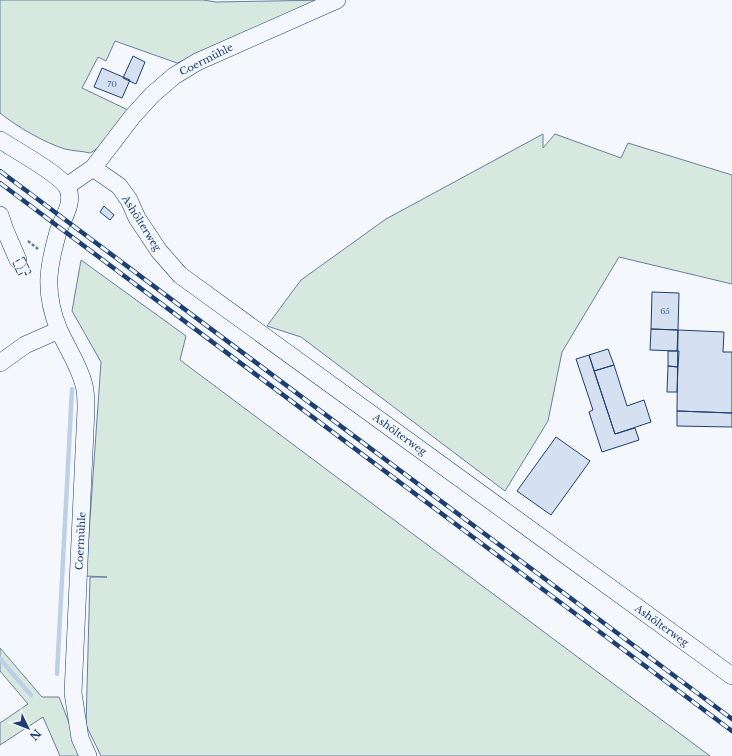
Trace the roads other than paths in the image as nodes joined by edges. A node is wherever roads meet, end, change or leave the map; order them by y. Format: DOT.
graph roads {
  1 [pos="337,0"];
  2 [pos="0,140"];
  3 [pos="93,168"];
  4 [pos="67,186"];
  5 [pos="0,215"];
  6 [pos="18,260"];
  7 [pos="59,330"];
  8 [pos="0,363"];
  9 [pos="732,676"];
  10 [pos="88,756"];
  1 -- 3 [label="street, Coermühle"];
  2 -- 4 [label="street"];
  3 -- 4 [label="street, Coermühle"];
  3 -- 9 [label="street, Ashölterweg"];
  4 -- 7 [label="street, Coermühle"];
  5 -- 6 [label="street"];
  7 -- 8 [label="street"];
  7 -- 10 [label="street, Coermühle"];
}
